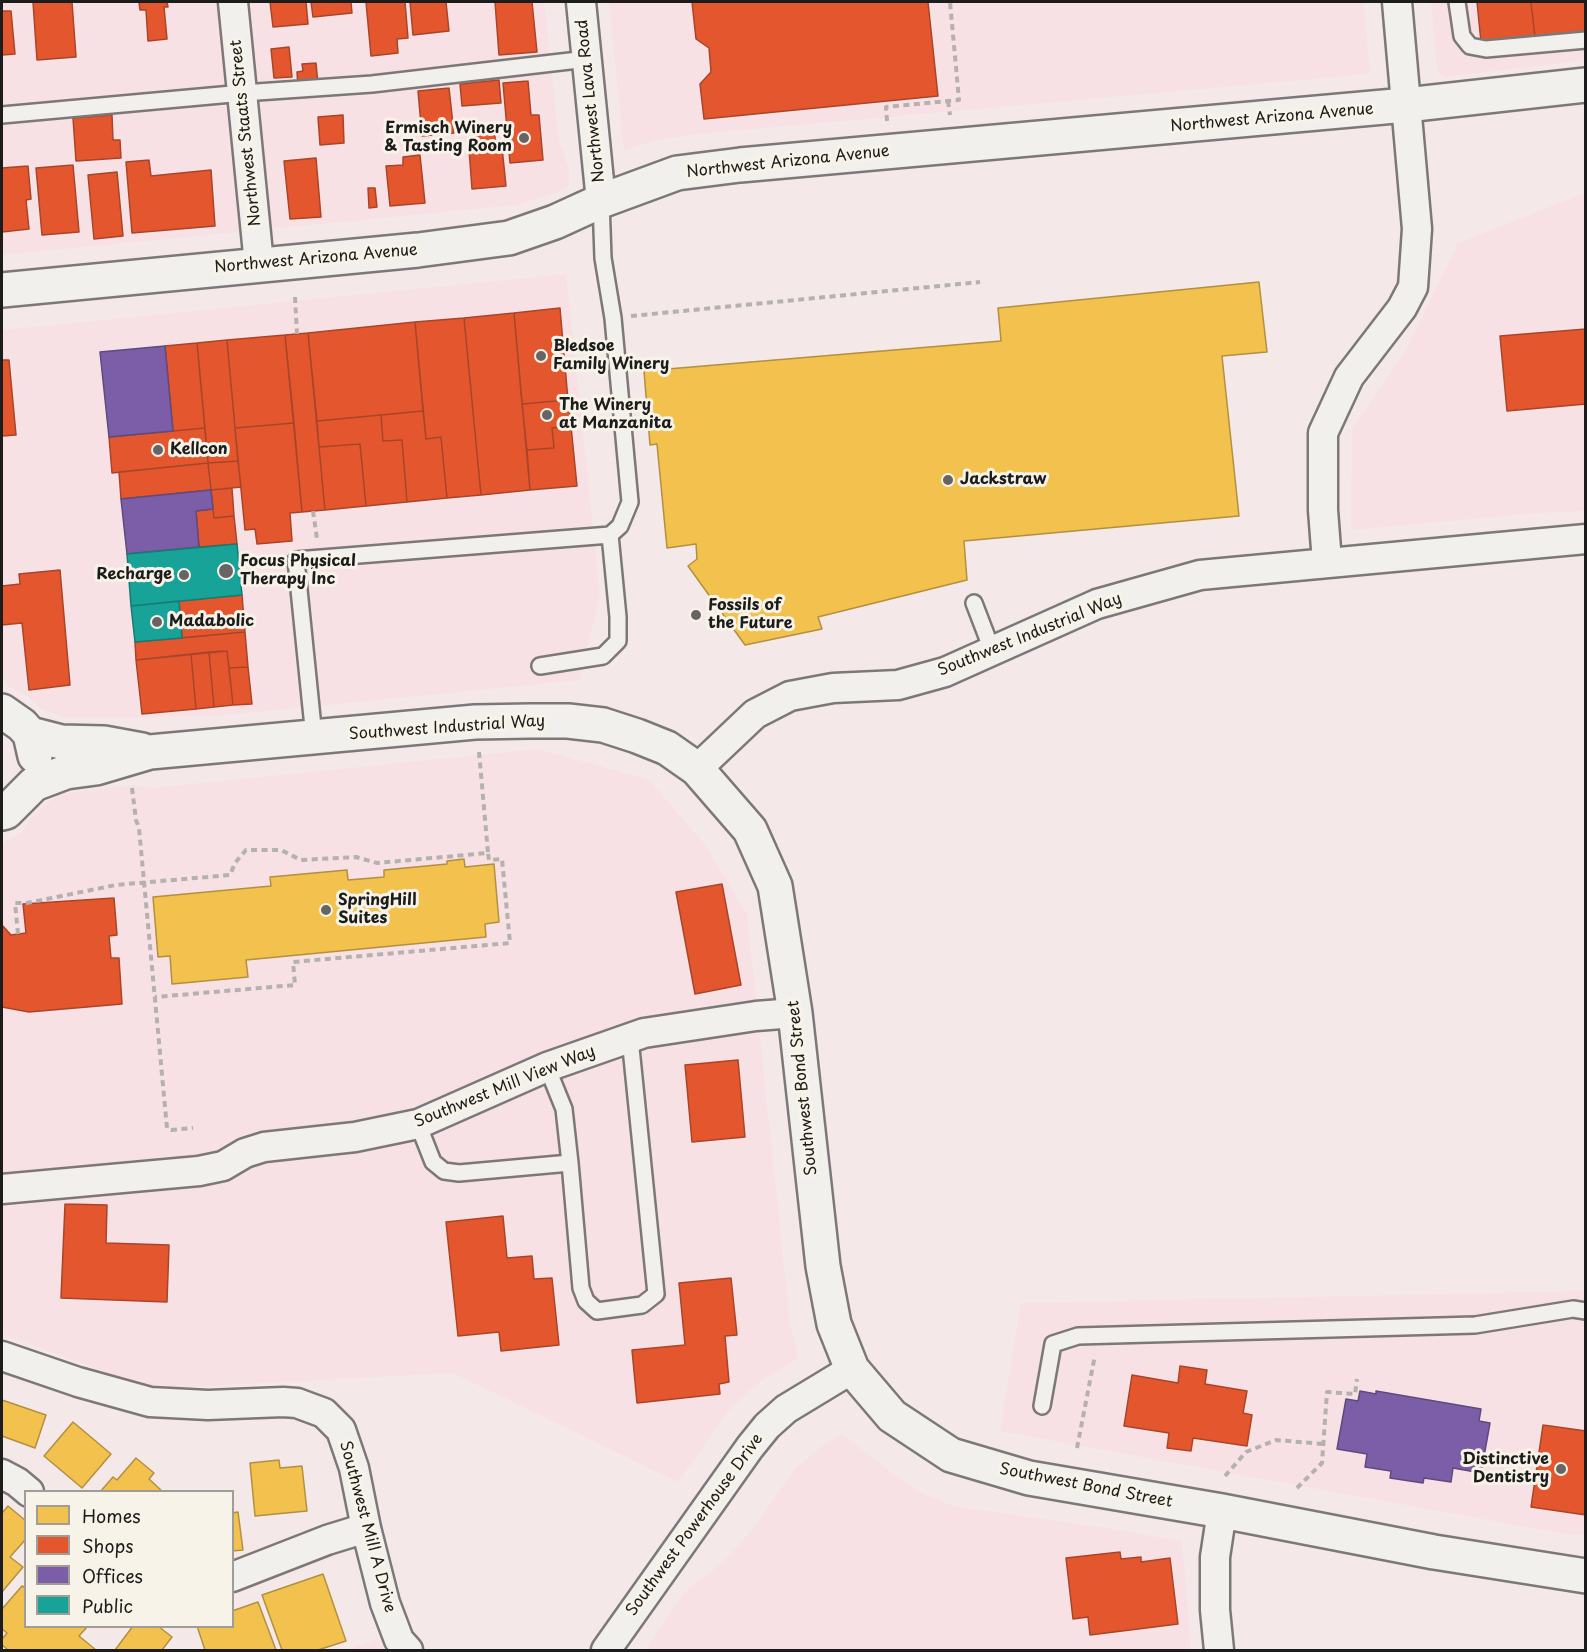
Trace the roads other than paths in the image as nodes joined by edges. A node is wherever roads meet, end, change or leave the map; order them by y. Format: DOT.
graph roads {
  1 [pos="233,2"];
  2 [pos="581,2"];
  3 [pos="1397,2"];
  4 [pos="1457,2"];
  5 [pos="1586,40"];
  6 [pos="587,59"];
  7 [pos="1586,85"];
  8 [pos="243,93"];
  9 [pos="1406,105"];
  10 [pos="2,114"];
  11 [pos="600,201"];
  12 [pos="259,264"];
  13 [pos="2,290"];
  14 [pos="610,535"];
  15 [pos="1586,539"];
  16 [pos="1327,562"];
  17 [pos="974,603"];
  18 [pos="992,650"];
  19 [pos="540,666"];
  20 [pos="2,711"];
  21 [pos="30,734"];
  22 [pos="314,736"];
  23 [pos="150,752"];
  24 [pos="697,769"];
  25 [pos="34,784"];
  26 [pos="3,817"];
  27 [pos="795,1013"];
  28 [pos="630,1038"];
  29 [pos="547,1067"];
  30 [pos="418,1124"];
  31 [pos="570,1163"];
  32 [pos="2,1189"];
  33 [pos="1586,1311"];
  34 [pos="2,1356"];
  35 [pos="852,1369"];
  36 [pos="1042,1406"];
  37 [pos="2,1474"];
  38 [pos="28,1490"];
  39 [pos="1222,1512"];
  40 [pos="366,1528"];
  41 [pos="234,1576"];
  42 [pos="1586,1576"];
  43 [pos="408,1650"];
  44 [pos="606,1650"];
  45 [pos="1219,1650"];
  1 -- 8 [label="street, Northwest Staats Street"];
  2 -- 6 [label="street, Northwest Lava Road"];
  3 -- 9 [label="street"];
  4 -- 5 [label="lane"];
  6 -- 8 [label="lane"];
  6 -- 11 [label="street, Northwest Lava Road"];
  7 -- 9 [label="street, Northwest Arizona Avenue"];
  8 -- 10 [label="lane"];
  8 -- 12 [label="street, Northwest Staats Street"];
  9 -- 11 [label="street, Northwest Arizona Avenue"];
  9 -- 16 [label="street"];
  11 -- 12 [label="street, Northwest Arizona Avenue"];
  11 -- 14 [label="lane"];
  12 -- 13 [label="street, Northwest Arizona Avenue"];
  14 -- 19 [label="lane"];
  14 -- 22 [label="lane"];
  15 -- 16 [label="street, Southwest Industrial Way"];
  16 -- 18 [label="street, Southwest Industrial Way"];
  17 -- 18 [label="lane"];
  18 -- 24 [label="street, Southwest Industrial Way"];
  20 -- 21 [label="street, Southwest Industrial Way"];
  21 -- 23 [label="street, Southwest Industrial Way"];
  21 -- 25 [label="street"];
  22 -- 23 [label="street, Southwest Industrial Way"];
  22 -- 24 [label="street, Southwest Industrial Way"];
  23 -- 25 [label="street, Southwest Industrial Way"];
  24 -- 27 [label="street, Southwest Bond Street"];
  25 -- 26 [label="street, Southwest Industrial Way"];
  27 -- 28 [label="street, Southwest Mill View Way"];
  27 -- 35 [label="street, Southwest Bond Street"];
  28 -- 29 [label="street, Southwest Mill View Way"];
  28 -- 31 [label="lane"];
  29 -- 30 [label="street, Southwest Mill View Way"];
  29 -- 31 [label="lane"];
  30 -- 31 [label="lane"];
  30 -- 32 [label="street, Southwest Mill View Way"];
  33 -- 36 [label="lane"];
  34 -- 40 [label="street, Southwest Mill A Drive"];
  35 -- 39 [label="street, Southwest Bond Street"];
  35 -- 44 [label="street, Southwest Powerhouse Drive"];
  37 -- 38 [label="street"];
  39 -- 42 [label="street, Southwest Bond Street"];
  39 -- 45 [label="street"];
  40 -- 41 [label="street"];
  40 -- 43 [label="street, Southwest Mill A Drive"];
}
